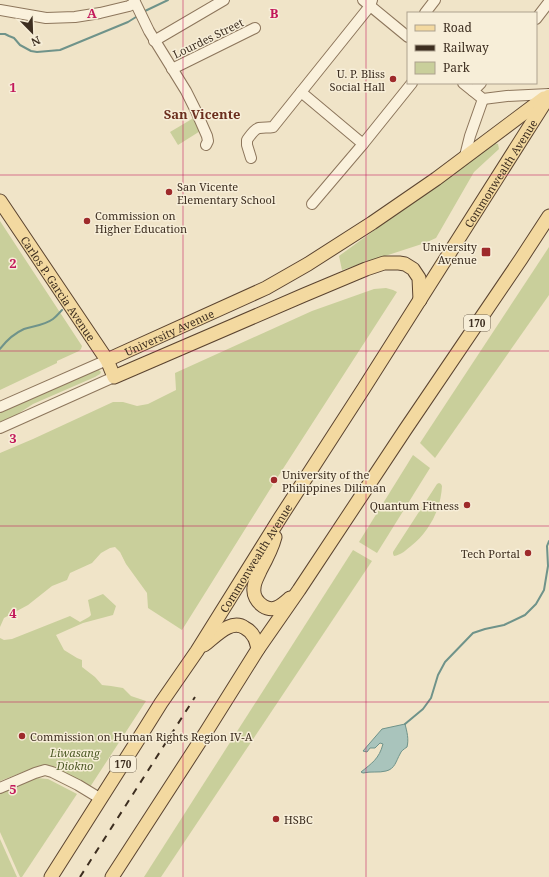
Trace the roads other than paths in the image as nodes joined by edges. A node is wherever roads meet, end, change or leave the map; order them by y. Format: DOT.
graph roads {
  1 [pos="224,0"];
  2 [pos="435,0"];
  3 [pos="135,2"];
  4 [pos="368,2"];
  5 [pos="549,2"];
  6 [pos="0,10"];
  7 [pos="426,12"];
  8 [pos="537,18"];
  9 [pos="255,28"];
  10 [pos="407,36"];
  11 [pos="154,40"];
  12 [pos="172,69"];
  13 [pos="411,84"];
  14 [pos="464,84"];
  15 [pos="479,84"];
  16 [pos="473,91"];
  17 [pos="301,92"];
  18 [pos="549,95"];
  19 [pos="483,99"];
  20 [pos="363,144"];
  21 [pos="206,145"];
  22 [pos="465,156"];
  23 [pos="251,158"];
  24 [pos="0,201"];
  25 [pos="312,204"];
  26 [pos="549,216"];
  27 [pos="420,300"];
  28 [pos="107,360"];
  29 [pos="114,377"];
  30 [pos="0,407"];
  31 [pos="0,428"];
  32 [pos="280,518"];
  33 [pos="299,590"];
  34 [pos="258,649"];
  35 [pos="197,651"];
  36 [pos="0,788"];
  37 [pos="101,799"];
  38 [pos="51,877"];
  39 [pos="112,877"];
  1 -- 11 [label="street"];
  2 -- 7 [label="street"];
  3 -- 6 [label="street"];
  3 -- 11 [label="street"];
  4 -- 10 [label="street"];
  4 -- 17 [label="street"];
  5 -- 8 [label="street"];
  9 -- 12 [label="street, Lourdes Street"];
  11 -- 12 [label="street"];
  12 -- 21 [label="street"];
  13 -- 20 [label="street"];
  14 -- 16 [label="street"];
  15 -- 16 [label="street"];
  16 -- 19 [label="street"];
  17 -- 20 [label="street"];
  17 -- 23 [label="street"];
  18 -- 19 [label="street"];
  18 -- 22 [label="main road, University Avenue"];
  18 -- 27 [label="main road, Commonwealth Avenue / 170"];
  19 -- 22 [label="street"];
  20 -- 25 [label="street"];
  22 -- 28 [label="main road, University Avenue"];
  24 -- 28 [label="main road, Carlos P. Garcia Avenue"];
  26 -- 33 [label="main road, 170"];
  27 -- 29 [label="main road, University Avenue"];
  27 -- 32 [label="main road, Commonwealth Avenue / 170"];
  28 -- 29 [label="main road, Carlos P. Garcia Avenue"];
  28 -- 30 [label="street, University Avenue"];
  29 -- 31 [label="street, University Avenue"];
  32 -- 33 [label="main road"];
  32 -- 35 [label="main road, Commonwealth Avenue / 170"];
  33 -- 34 [label="main road, 170"];
  34 -- 35 [label="main road"];
  34 -- 39 [label="main road, 170"];
  35 -- 37 [label="main road, Commonwealth Avenue / 170"];
  36 -- 37 [label="street"];
  37 -- 38 [label="main road, Commonwealth Avenue / 170"];
}
